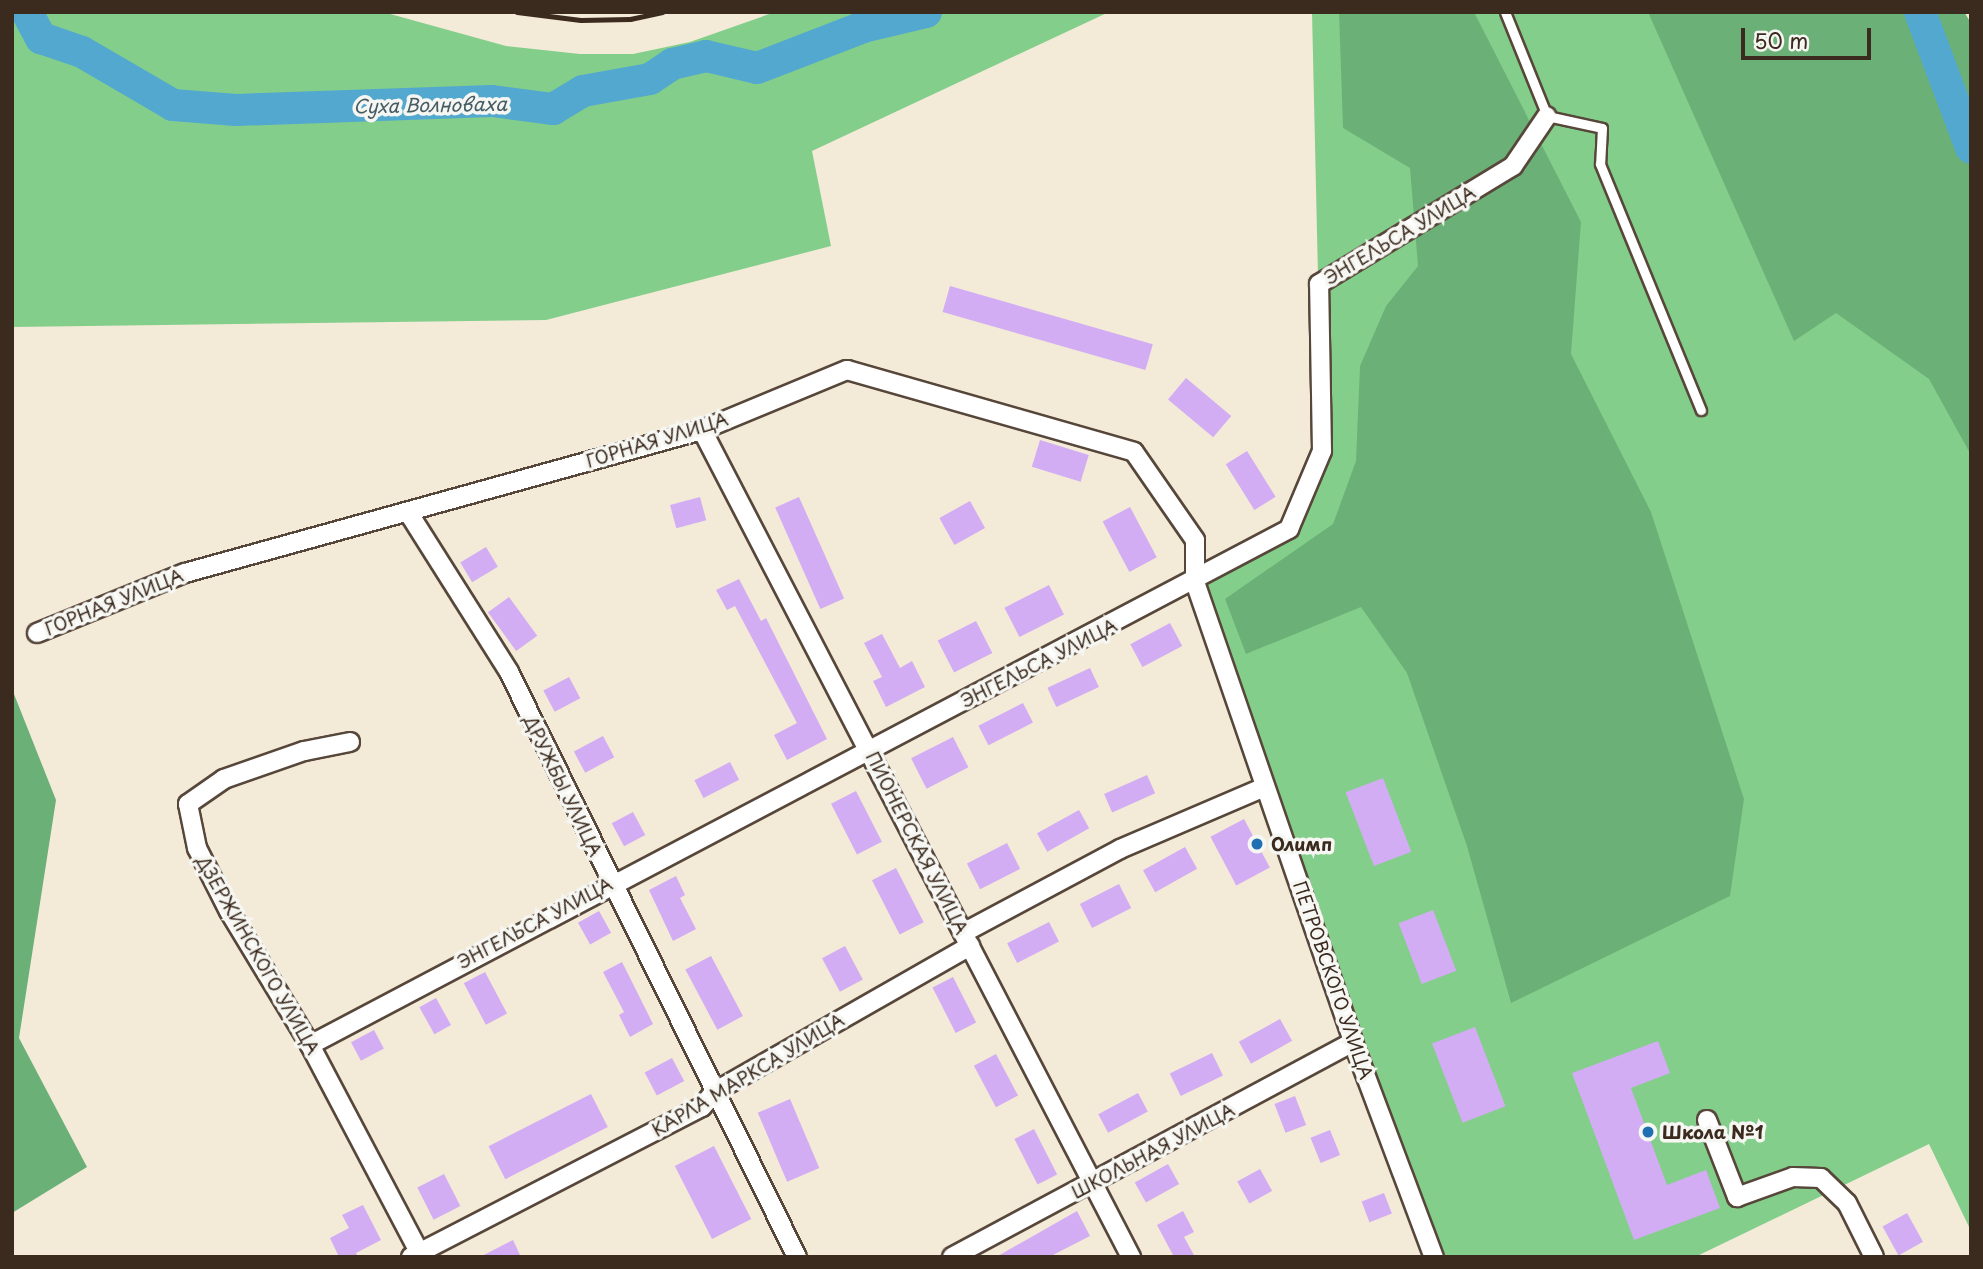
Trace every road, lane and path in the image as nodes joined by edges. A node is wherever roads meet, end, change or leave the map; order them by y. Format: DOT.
graph roads {
  1 [pos="1505,12"];
  2 [pos="1547,116"];
  3 [pos="1701,410"];
  4 [pos="702,430"];
  5 [pos="408,512"];
  6 [pos="1195,582"];
  7 [pos="37,633"];
  8 [pos="350,742"];
  9 [pos="869,751"];
  10 [pos="1265,788"];
  11 [pos="609,883"];
  12 [pos="967,940"];
  13 [pos="1353,1042"];
  14 [pos="310,1045"];
  15 [pos="714,1092"];
  16 [pos="1707,1120"];
  17 [pos="1093,1184"];
  18 [pos="418,1255"];
  19 [pos="797,1257"];
  20 [pos="952,1257"];
  21 [pos="1131,1257"];
  22 [pos="1434,1257"];
  23 [pos="1874,1257"];
  1 -- 2 [label="lane"];
  2 -- 3 [label="lane"];
  2 -- 6 [label="street, ЭНГЕЛЬСА УЛИЦА"];
  4 -- 5 [label="street, ГОРНАЯ УЛИЦА"];
  4 -- 6 [label="street, ГОРНАЯ УЛИЦА"];
  4 -- 9 [label="street, ПИОНЕРСКАЯ УЛИЦА"];
  5 -- 7 [label="street, ГОРНАЯ УЛИЦА"];
  5 -- 11 [label="street, ДРУЖБЫ УЛИЦА"];
  6 -- 9 [label="street, ЭНГЕЛЬСА УЛИЦА"];
  6 -- 10 [label="street, ПЕТРОВСКОГО УЛИЦА"];
  8 -- 14 [label="street, ДЗЕРЖИНСКОГО УЛИЦА"];
  9 -- 11 [label="street, ЭНГЕЛЬСА УЛИЦА"];
  9 -- 12 [label="street, ПИОНЕРСКАЯ УЛИЦА"];
  10 -- 12 [label="street, КАРЛА МАРКСА УЛИЦА"];
  10 -- 13 [label="street, ПЕТРОВСКОГО УЛИЦА"];
  11 -- 14 [label="street, ЭНГЕЛЬСА УЛИЦА"];
  11 -- 15 [label="street, ДРУЖБЫ УЛИЦА"];
  12 -- 15 [label="street, КАРЛА МАРКСА УЛИЦА"];
  12 -- 17 [label="street, ПИОНЕРСКАЯ УЛИЦА"];
  13 -- 17 [label="street, ШКОЛЬНАЯ УЛИЦА"];
  13 -- 22 [label="street, ПЕТРОВСКОГО УЛИЦА"];
  14 -- 18 [label="street, ДЗЕРЖИНСКОГО УЛИЦА"];
  15 -- 18 [label="street, КАРЛА МАРКСА УЛИЦА"];
  15 -- 19 [label="street, ДРУЖБЫ УЛИЦА"];
  16 -- 23 [label="street"];
  17 -- 20 [label="street, ШКОЛЬНАЯ УЛИЦА"];
  17 -- 21 [label="street, ПИОНЕРСКАЯ УЛИЦА"];
}
